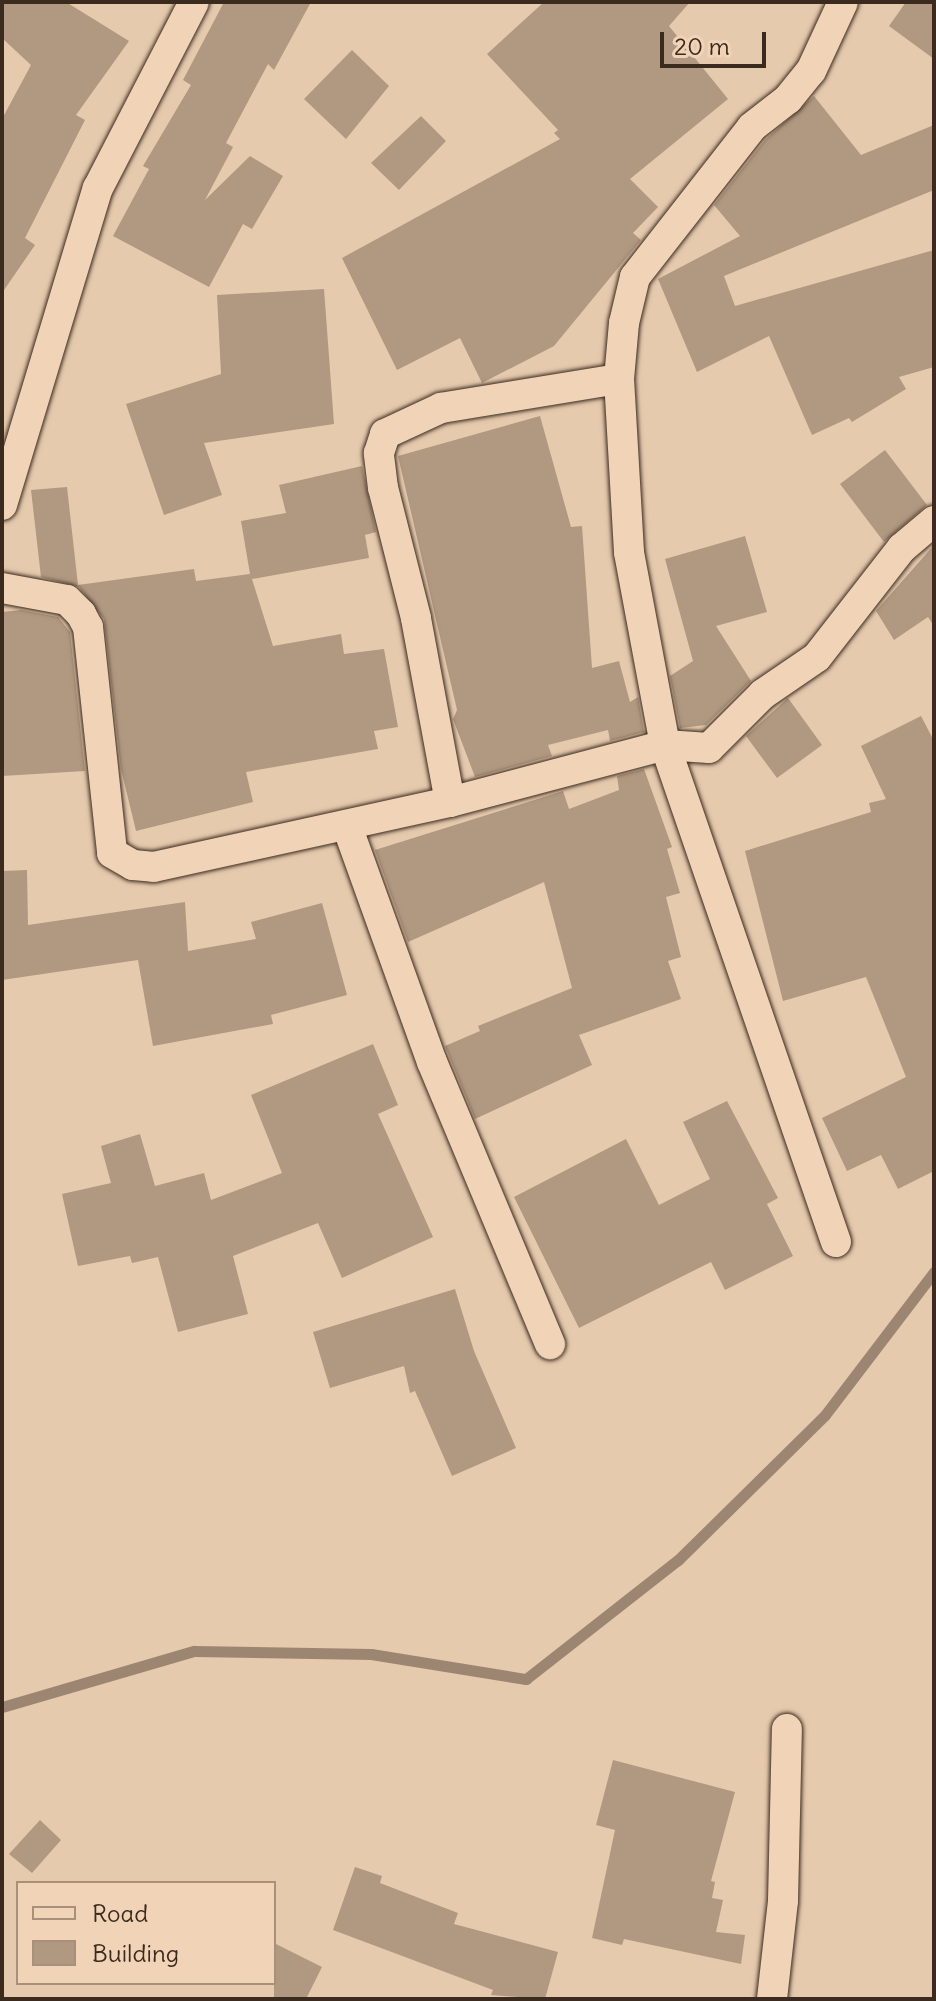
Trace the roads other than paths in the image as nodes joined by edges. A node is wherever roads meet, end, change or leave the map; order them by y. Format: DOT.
graph roads {
  1 [pos="194,2"];
  2 [pos="843,2"];
  3 [pos="619,379"];
  4 [pos="2,505"];
  5 [pos="934,521"];
  6 [pos="2,588"];
  7 [pos="665,745"];
  8 [pos="450,802"];
  9 [pos="347,826"];
  10 [pos="836,1242"];
  11 [pos="550,1344"];
  12 [pos="787,1729"];
  13 [pos="772,1999"];
  1 -- 4 [label="street"];
  2 -- 3 [label="street"];
  3 -- 7 [label="street"];
  3 -- 8 [label="street"];
  5 -- 7 [label="street"];
  6 -- 9 [label="street"];
  7 -- 8 [label="street"];
  7 -- 10 [label="street"];
  8 -- 9 [label="street"];
  9 -- 11 [label="street"];
  12 -- 13 [label="street"];
}
